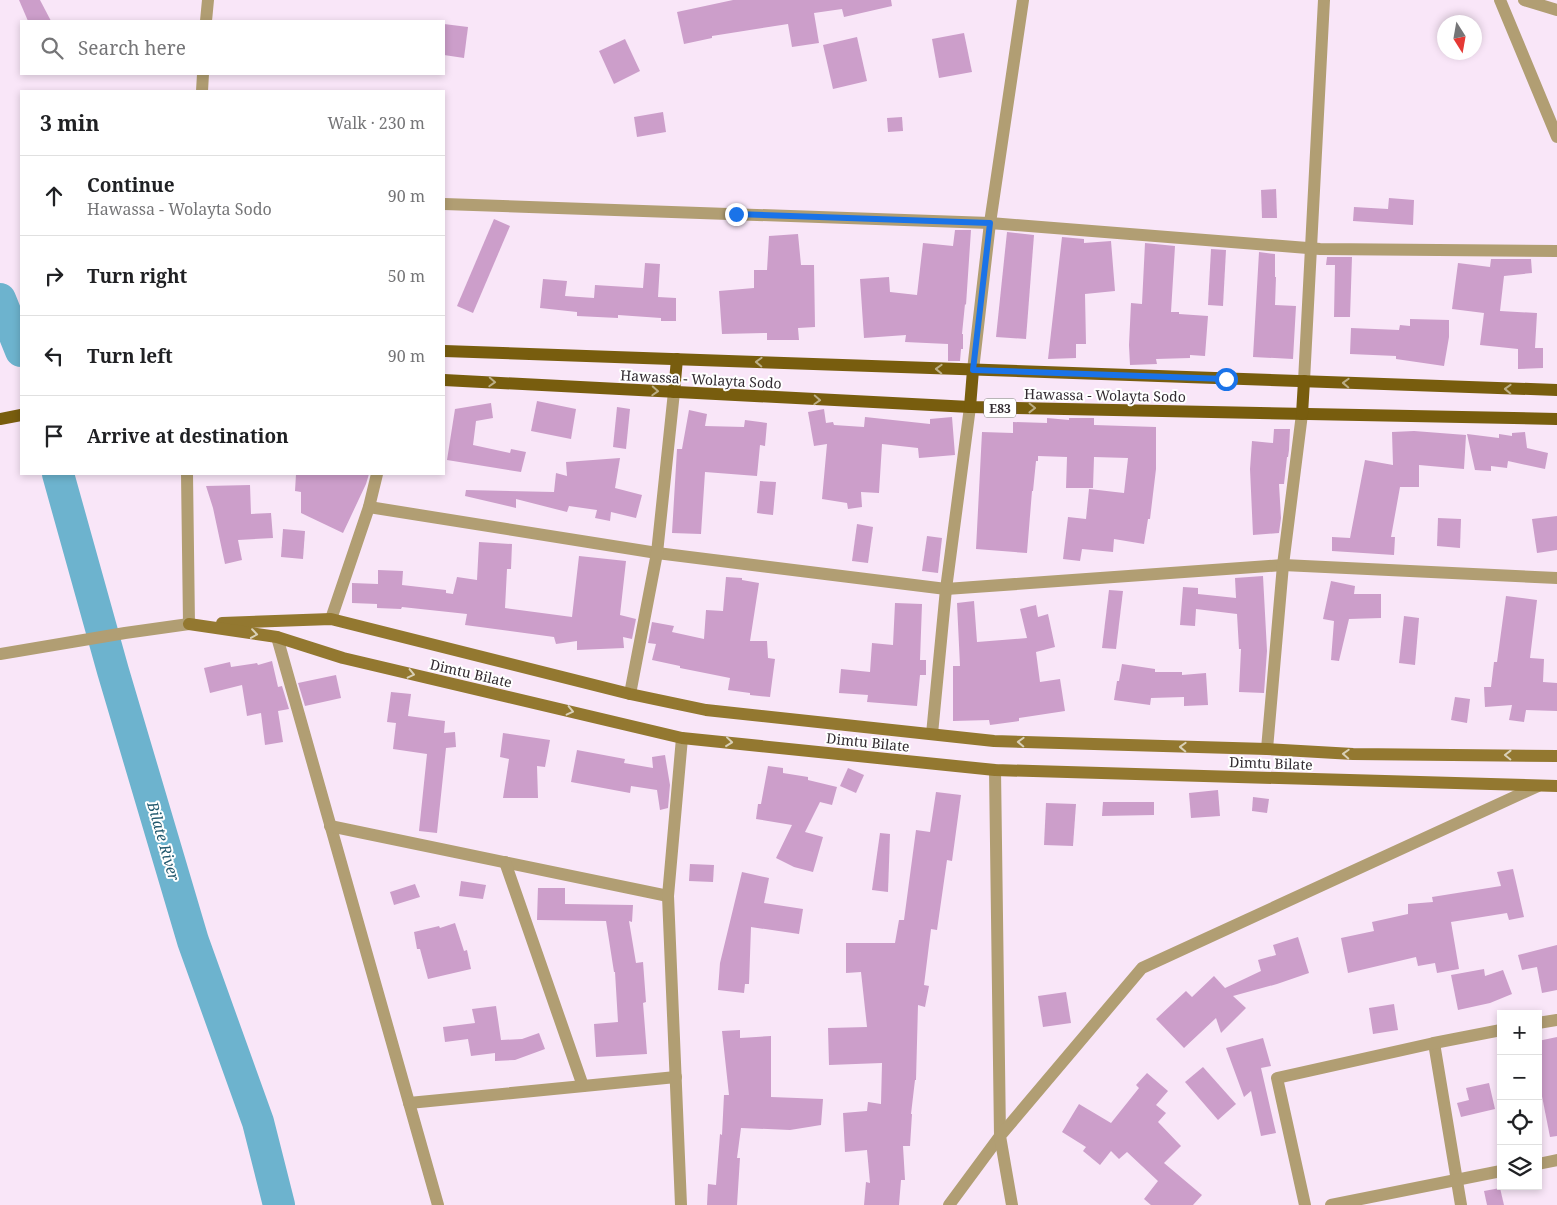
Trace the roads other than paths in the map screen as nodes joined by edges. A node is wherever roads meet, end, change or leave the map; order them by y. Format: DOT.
graph roads {
  1 [pos="209,0"];
  2 [pos="1023,0"];
  3 [pos="1324,0"];
  4 [pos="1500,0"];
  5 [pos="1524,0"];
  6 [pos="1557,10"];
  7 [pos="206,20"];
  8 [pos="203,75"];
  9 [pos="202,90"];
  10 [pos="1557,137"];
  11 [pos="445,204"];
  12 [pos="990,223"];
  13 [pos="1311,248"];
  14 [pos="1557,251"];
  15 [pos="445,351"];
  16 [pos="677,359"];
  17 [pos="973,370"];
  18 [pos="445,380"];
  19 [pos="1304,381"];
  20 [pos="1557,390"];
  21 [pos="674,392"];
  22 [pos="970,407"];
  23 [pos="1302,414"];
  24 [pos="20,415"];
  25 [pos="0,419"];
  26 [pos="1557,419"];
  27 [pos="187,475"];
  28 [pos="377,475"];
  29 [pos="369,507"];
  30 [pos="657,553"];
  31 [pos="1283,565"];
  32 [pos="1557,578"];
  33 [pos="946,589"];
  34 [pos="331,619"];
  35 [pos="189,624"];
  36 [pos="277,637"];
  37 [pos="0,654"];
  38 [pos="630,694"];
  39 [pos="932,734"];
  40 [pos="682,738"];
  41 [pos="1267,750"];
  42 [pos="1557,756"];
  43 [pos="995,770"];
  44 [pos="1538,786"];
  45 [pos="1557,786"];
  46 [pos="330,826"];
  47 [pos="505,862"];
  48 [pos="668,896"];
  49 [pos="1557,1020"];
  50 [pos="1542,1022"];
  51 [pos="1497,1031"];
  52 [pos="1434,1043"];
  53 [pos="676,1077"];
  54 [pos="583,1086"];
  55 [pos="409,1103"];
  56 [pos="1000,1136"];
  57 [pos="1557,1160"];
  58 [pos="1542,1163"];
  59 [pos="1497,1172"];
  60 [pos="1457,1180"];
  61 [pos="438,1205"];
  62 [pos="682,1205"];
  63 [pos="949,1205"];
  64 [pos="1012,1205"];
  65 [pos="1305,1205"];
  66 [pos="1331,1205"];
  67 [pos="1461,1205"];
  1 -- 7 [label="street"];
  2 -- 12 [label="street"];
  3 -- 13 [label="street"];
  4 -- 10 [label="street"];
  5 -- 6 [label="street"];
  8 -- 9 [label="street"];
  11 -- 12 [label="street"];
  12 -- 13 [label="street"];
  12 -- 17 [label="street"];
  13 -- 14 [label="street"];
  13 -- 19 [label="street"];
  15 -- 16 [label="main road, Hawassa - Wolayta Sodo"];
  17 -- 16 [label="main road, Hawassa - Wolayta Sodo, one-way"];
  16 -- 21 [label="main road"];
  17 -- 19 [label="main road, Hawassa - Wolayta Sodo"];
  17 -- 22 [label="main road"];
  18 -- 21 [label="main road, Hawassa - Wolayta Sodo / E83, one-way"];
  20 -- 19 [label="main road, Hawassa - Wolayta Sodo, one-way"];
  19 -- 23 [label="main road"];
  21 -- 22 [label="main road, Hawassa - Wolayta Sodo / E83, one-way"];
  21 -- 30 [label="street"];
  22 -- 23 [label="main road, Hawassa - Wolayta Sodo / E83, one-way"];
  22 -- 33 [label="street"];
  23 -- 26 [label="main road, Hawassa - Wolayta Sodo / E83"];
  23 -- 31 [label="street"];
  24 -- 25 [label="main road"];
  27 -- 35 [label="street"];
  28 -- 29 [label="street"];
  29 -- 30 [label="street"];
  29 -- 34 [label="street"];
  30 -- 33 [label="street"];
  30 -- 38 [label="street"];
  31 -- 32 [label="street"];
  31 -- 33 [label="street"];
  31 -- 41 [label="street"];
  33 -- 39 [label="street"];
  34 -- 35 [label="main road"];
  34 -- 38 [label="main road"];
  35 -- 36 [label="main road, Dimtu Bilate, one-way"];
  35 -- 37 [label="street"];
  36 -- 40 [label="main road, Dimtu Bilate, one-way"];
  36 -- 46 [label="street"];
  38 -- 39 [label="main road"];
  41 -- 39 [label="main road, one-way"];
  40 -- 43 [label="main road, Dimtu Bilate, one-way"];
  40 -- 48 [label="street"];
  42 -- 41 [label="main road, one-way"];
  43 -- 44 [label="main road, Dimtu Bilate"];
  43 -- 56 [label="street"];
  44 -- 45 [label="main road, Dimtu Bilate"];
  44 -- 56 [label="street"];
  46 -- 47 [label="street"];
  46 -- 55 [label="street"];
  47 -- 48 [label="street"];
  47 -- 54 [label="street"];
  48 -- 53 [label="street"];
  49 -- 50 [label="street"];
  51 -- 52 [label="street"];
  52 -- 60 [label="street"];
  52 -- 65 [label="street"];
  53 -- 54 [label="street"];
  53 -- 62 [label="street"];
  54 -- 55 [label="street"];
  55 -- 61 [label="street"];
  56 -- 63 [label="street"];
  56 -- 64 [label="street"];
  57 -- 58 [label="street"];
  59 -- 60 [label="street"];
  60 -- 66 [label="street"];
  60 -- 67 [label="street"];
}
